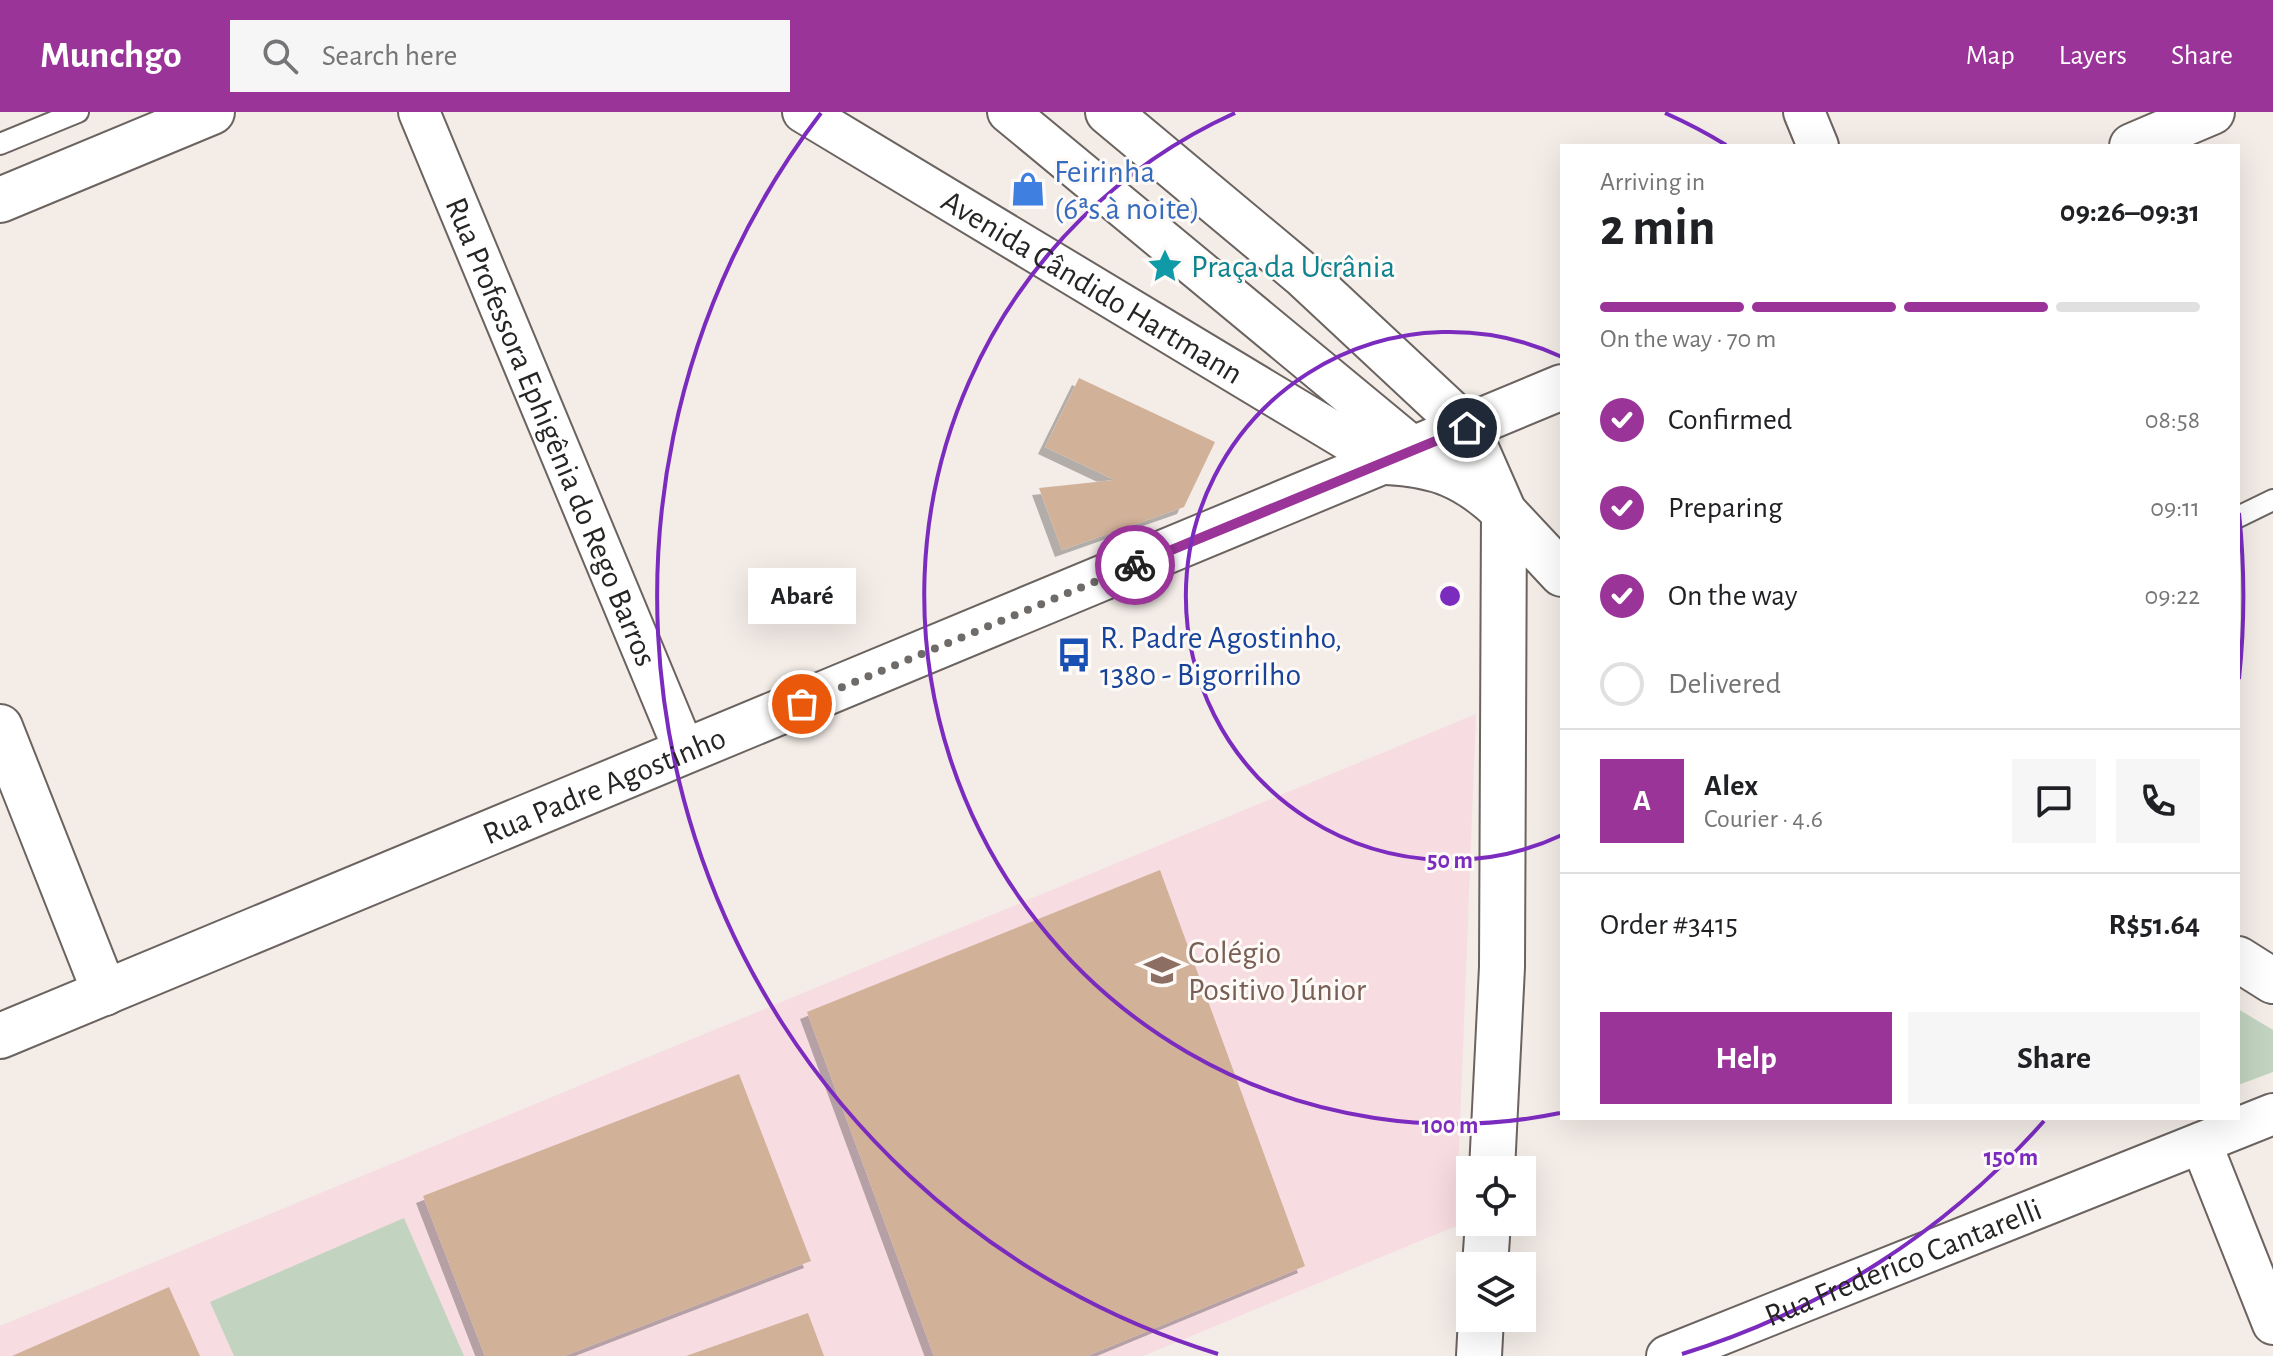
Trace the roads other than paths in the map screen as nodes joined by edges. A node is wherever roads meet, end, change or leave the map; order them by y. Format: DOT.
graph roads {
  1 [pos="78,112"];
  2 [pos="212,112"];
  3 [pos="419,112"];
  4 [pos="803,112"];
  5 [pos="1008,112"];
  6 [pos="1108,112"];
  7 [pos="1804,112"];
  8 [pos="2212,112"];
  9 [pos="0,144"];
  10 [pos="1817,144"];
  11 [pos="2137,144"];
  12 [pos="0,200"];
  13 [pos="1560,388"];
  14 [pos="1467,428"];
  15 [pos="1399,456"];
  16 [pos="2273,500"];
  17 [pos="1504,512"];
  18 [pos="2240,516"];
  19 [pos="1560,572"];
  20 [pos="0,727"];
  21 [pos="685,752"];
  22 [pos="2240,960"];
  23 [pos="2273,981"];
  24 [pos="105,993"];
  25 [pos="0,1036"];
  26 [pos="2273,1114"];
  27 [pos="2201,1143"];
  28 [pos="1493,1156"];
  29 [pos="2273,1324"];
  30 [pos="1480,1332"];
  31 [pos="1479,1356"];
  32 [pos="1667,1356"];
  1 -- 9 [label="lane"];
  2 -- 12 [label="main road"];
  3 -- 21 [label="street, Rua Professora Ephigênia do Rego Barros"];
  4 -- 15 [label="street, Avenida Cândido Hartmann"];
  5 -- 15 [label="street"];
  6 -- 14 [label="main road"];
  7 -- 10 [label="street"];
  8 -- 11 [label="main road"];
  13 -- 14 [label="main road, Rua Padre Agostinho"];
  14 -- 15 [label="main road, Rua Padre Agostinho"];
  14 -- 17 [label="main road"];
  15 -- 17 [label="main road"];
  15 -- 21 [label="main road, Rua Padre Agostinho"];
  16 -- 18 [label="lane"];
  17 -- 19 [label="main road"];
  17 -- 28 [label="main road"];
  20 -- 24 [label="main road"];
  21 -- 24 [label="main road, Rua Padre Agostinho"];
  22 -- 23 [label="main road"];
  24 -- 25 [label="main road, Rua Padre Agostinho"];
  26 -- 27 [label="street, Rua Frederico Cantarelli"];
  27 -- 29 [label="street"];
  27 -- 32 [label="street, Rua Frederico Cantarelli"];
  30 -- 31 [label="main road"];
}
